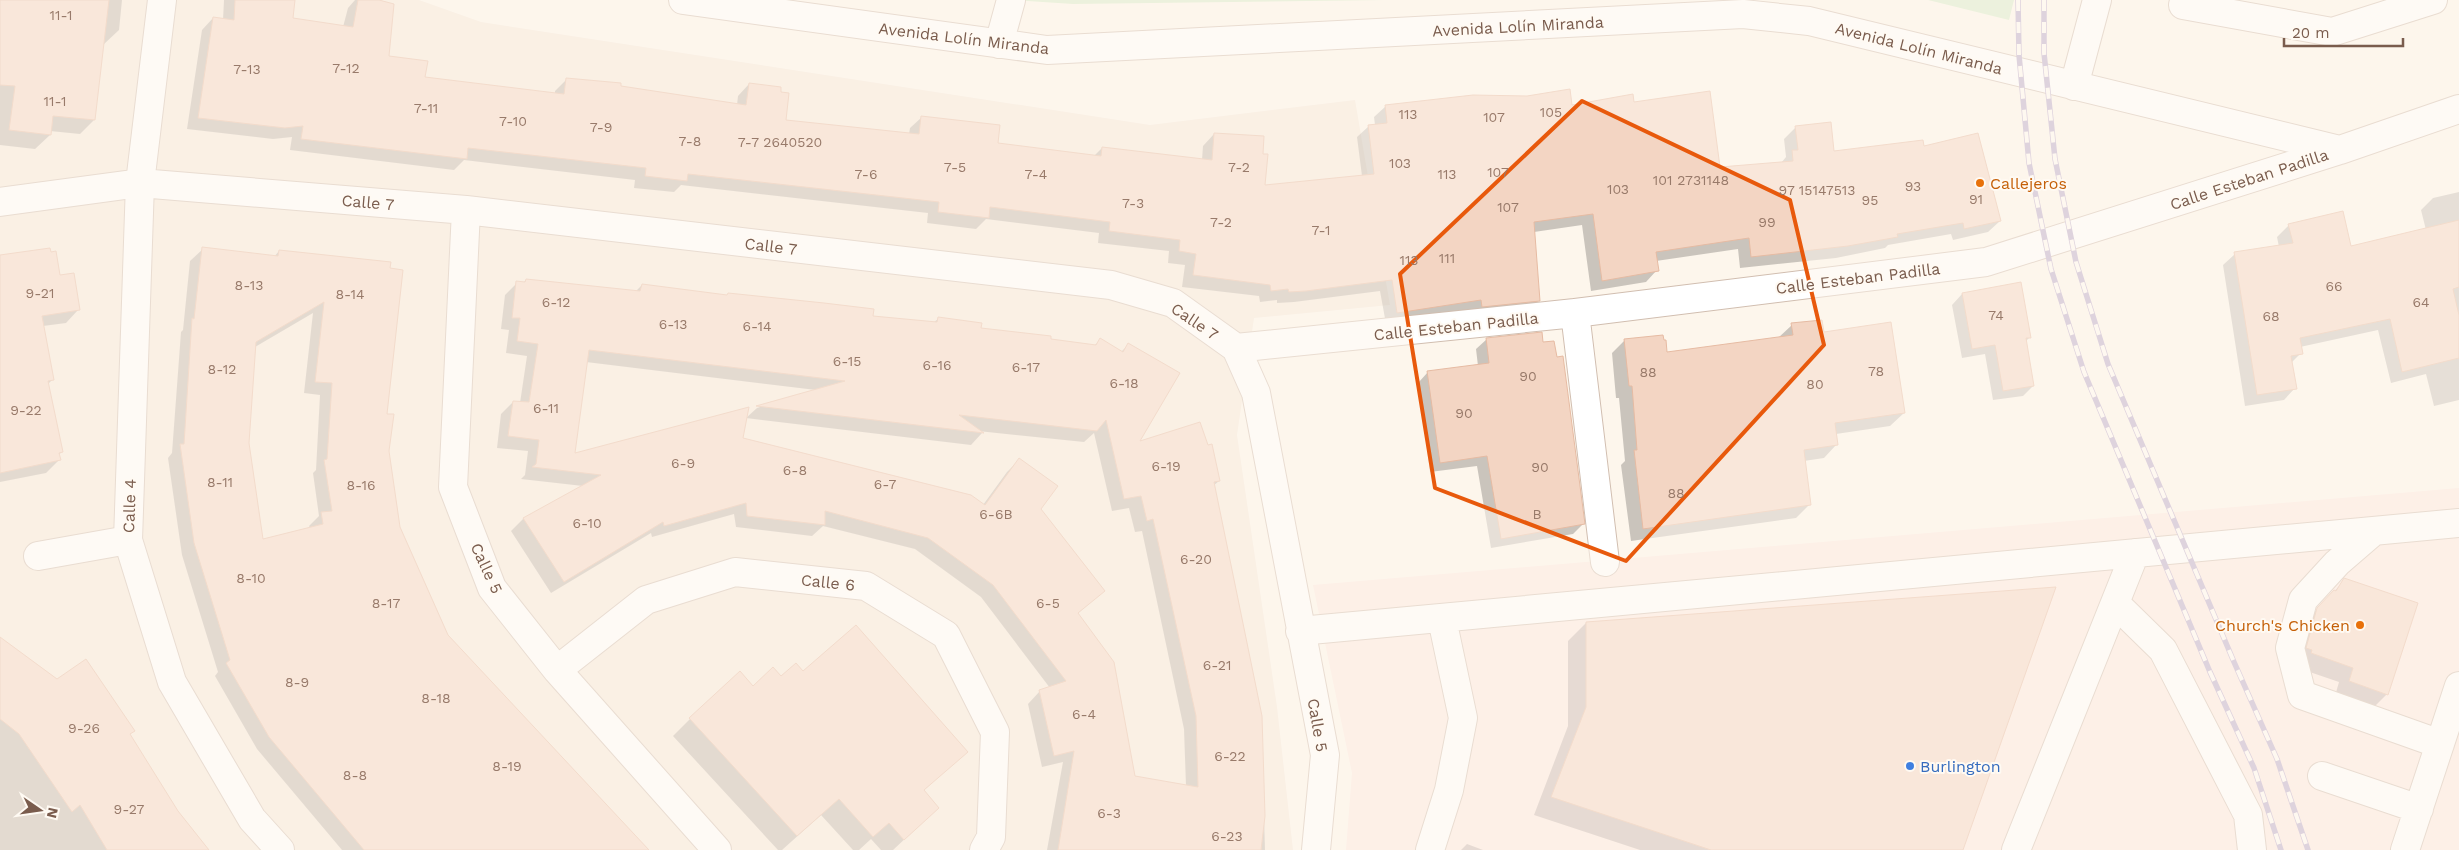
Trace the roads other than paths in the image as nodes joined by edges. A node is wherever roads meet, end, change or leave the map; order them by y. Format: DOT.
graph roads {
  1 [pos="162,0"];
  2 [pos="683,0"];
  3 [pos="1011,0"];
  4 [pos="2097,0"];
  5 [pos="2433,0"];
  6 [pos="2183,5"];
  7 [pos="1745,7"];
  8 [pos="2385,8"];
  9 [pos="999,44"];
  10 [pos="2074,86"];
  11 [pos="2459,109"];
  12 [pos="2340,150"];
  13 [pos="140,183"];
  14 [pos="0,202"];
  15 [pos="466,210"];
  16 [pos="1575,313"];
  17 [pos="1236,348"];
  18 [pos="2459,523"];
  19 [pos="2373,532"];
  20 [pos="128,540"];
  21 [pos="2135,553"];
  22 [pos="38,556"];
  23 [pos="1605,562"];
  24 [pos="2115,603"];
  25 [pos="1442,618"];
  26 [pos="1300,632"];
  27 [pos="557,670"];
  28 [pos="2459,686"];
  29 [pos="2440,744"];
  30 [pos="2322,776"];
  31 [pos="2419,809"];
  32 [pos="280,850"];
  33 [pos="717,850"];
  34 [pos="984,850"];
  35 [pos="1316,850"];
  36 [pos="1430,850"];
  37 [pos="2016,850"];
  38 [pos="2252,850"];
  39 [pos="2405,850"];
  1 -- 13 [label="street, Calle 4"];
  2 -- 9 [label="street, Avenida Lolín Miranda"];
  3 -- 9 [label="street"];
  4 -- 10 [label="street"];
  5 -- 8 [label="street"];
  6 -- 8 [label="street"];
  7 -- 9 [label="street, Avenida Lolín Miranda"];
  7 -- 10 [label="street, Avenida Lolín Miranda"];
  10 -- 12 [label="street, Avenida Lolín Miranda"];
  11 -- 12 [label="street, Calle Esteban Padilla"];
  12 -- 16 [label="street, Calle Esteban Padilla"];
  13 -- 14 [label="street, Calle 7"];
  13 -- 15 [label="street, Calle 7"];
  13 -- 20 [label="street, Calle 4"];
  15 -- 17 [label="street, Calle 7"];
  15 -- 27 [label="street, Calle 5"];
  16 -- 17 [label="street, Calle Esteban Padilla"];
  16 -- 23 [label="street"];
  17 -- 26 [label="street, Calle 7"];
  18 -- 19 [label="street"];
  19 -- 21 [label="street"];
  19 -- 29 [label="street"];
  20 -- 22 [label="street"];
  20 -- 32 [label="street, Calle 4"];
  21 -- 24 [label="street"];
  21 -- 25 [label="street"];
  24 -- 37 [label="street"];
  24 -- 38 [label="street"];
  25 -- 26 [label="street"];
  25 -- 36 [label="street"];
  26 -- 35 [label="street, Calle 5"];
  27 -- 33 [label="street, Calle 5"];
  27 -- 34 [label="street, Calle 6"];
  28 -- 29 [label="street"];
  29 -- 31 [label="street"];
  30 -- 31 [label="street"];
  31 -- 39 [label="street"];
}
